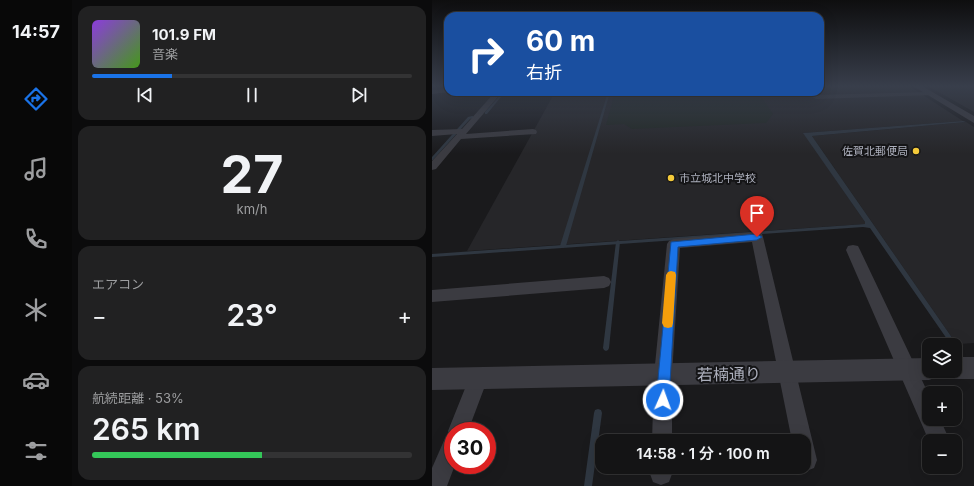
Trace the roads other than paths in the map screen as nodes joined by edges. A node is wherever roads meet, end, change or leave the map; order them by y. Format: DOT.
graph roads {
  1 [pos="483,109"];
  2 [pos="955,109"];
  3 [pos="974,120"];
  4 [pos="533,132"];
  5 [pos="432,133"];
  6 [pos="459,133"];
  7 [pos="432,167"];
  8 [pos="852,250"];
  9 [pos="604,282"];
  10 [pos="432,296"];
  11 [pos="962,368"];
  12 [pos="974,368"];
  13 [pos="907,369"];
  14 [pos="922,369"];
  15 [pos="787,372"];
  16 [pos="664,375"];
  17 [pos="479,378"];
  18 [pos="432,379"];
  19 [pos="922,402"];
  20 [pos="462,422"];
  21 [pos="662,434"];
  22 [pos="801,434"];
  23 [pos="444,465"];
  24 [pos="436,486"];
  1 -- 6 [label="street"];
  2 -- 3 [label="street"];
  4 -- 6 [label="street"];
  5 -- 6 [label="street"];
  6 -- 7 [label="street"];
  8 -- 13 [label="street"];
  9 -- 10 [label="street"];
  11 -- 12 [label="street"];
  13 -- 14 [label="street, 若楠通り"];
  13 -- 15 [label="street, 若楠通り"];
  13 -- 19 [label="street"];
  15 -- 16 [label="street, 若楠通り"];
  15 -- 16 [label="street"];
  15 -- 22 [label="street"];
  16 -- 17 [label="street, 若楠通り"];
  16 -- 21 [label="street"];
  17 -- 18 [label="street, 若楠通り"];
  17 -- 20 [label="street"];
  23 -- 24 [label="street"];
}
